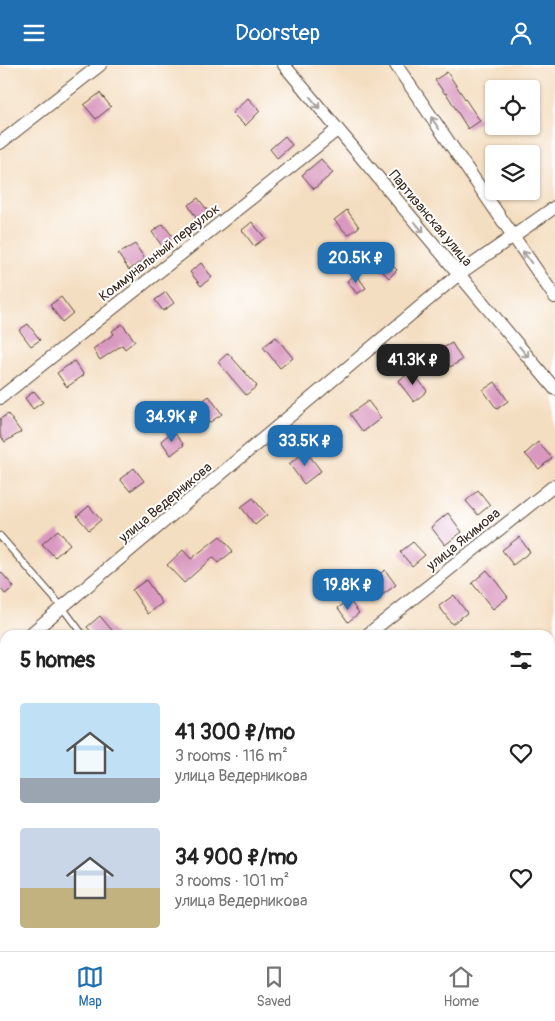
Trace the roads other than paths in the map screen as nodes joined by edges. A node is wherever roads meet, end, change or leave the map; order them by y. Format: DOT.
graph roads {
  1 [pos="100,65"];
  2 [pos="284,65"];
  3 [pos="396,65"];
  4 [pos="337,130"];
  5 [pos="0,143"];
  6 [pos="555,207"];
  7 [pos="513,237"];
  8 [pos="459,274"];
  9 [pos="555,297"];
  10 [pos="555,389"];
  11 [pos="0,398"];
  12 [pos="555,485"];
  13 [pos="0,536"];
  14 [pos="62,607"];
  15 [pos="35,630"];
  16 [pos="79,630"];
  17 [pos="373,630"];
  1 -- 5 [label="street"];
  2 -- 4 [label="street, Партизанская улица, one-way"];
  7 -- 3 [label="street, one-way"];
  4 -- 8 [label="street, Партизанская улица, one-way"];
  4 -- 11 [label="street, Коммунальный переулок"];
  6 -- 7 [label="street, улица Ведерникова"];
  7 -- 8 [label="street, улица Ведерникова"];
  9 -- 7 [label="street, one-way"];
  8 -- 10 [label="street, Партизанская улица, one-way"];
  8 -- 14 [label="street, улица Ведерникова"];
  12 -- 17 [label="street, улица Якимова"];
  13 -- 14 [label="lane"];
  14 -- 15 [label="street, улица Ведерникова"];
  14 -- 16 [label="lane"];
}
